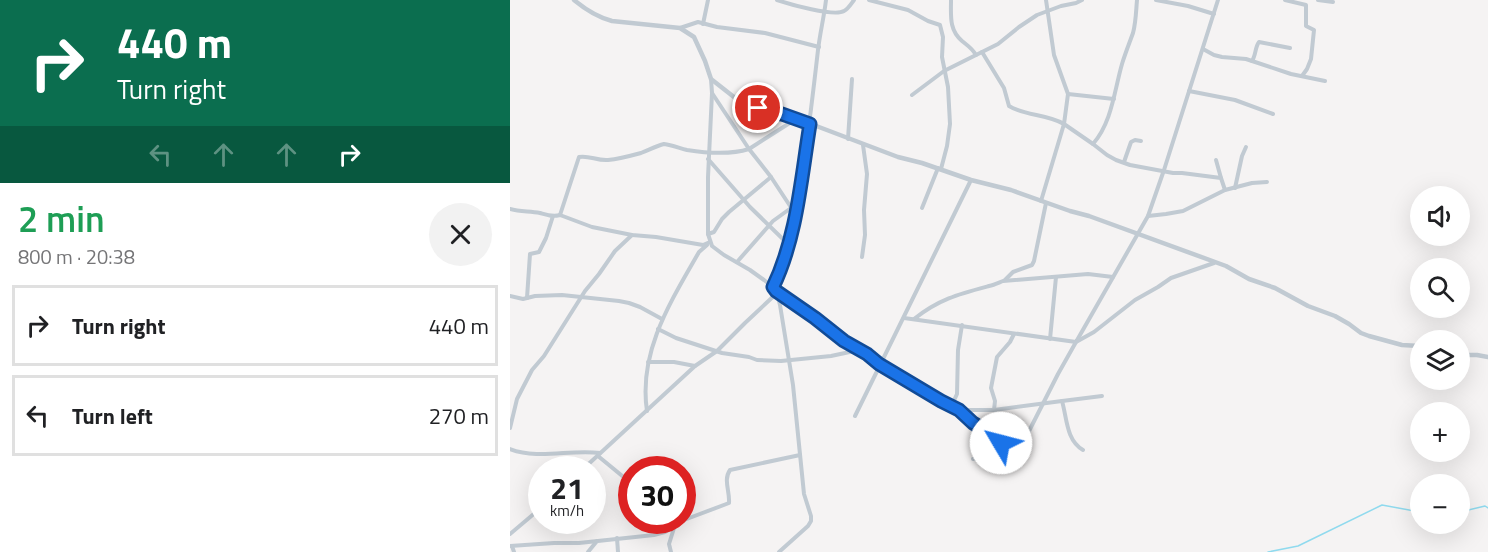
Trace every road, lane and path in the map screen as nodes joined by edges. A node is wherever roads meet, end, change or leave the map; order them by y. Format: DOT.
graph roads {
  1 [pos="574,0"];
  2 [pos="708,0"];
  3 [pos="777,0"];
  4 [pos="826,0"];
  5 [pos="854,0"];
  6 [pos="869,0"];
  7 [pos="883,0"];
  8 [pos="951,0"];
  9 [pos="1046,0"];
  10 [pos="1082,0"];
  11 [pos="1137,0"];
  12 [pos="1156,0"];
  13 [pos="1218,0"];
  14 [pos="1285,0"];
  15 [pos="1318,0"];
  16 [pos="1306,2"];
  17 [pos="1333,2"];
  18 [pos="887,5"];
  19 [pos="1046,11"];
  20 [pos="824,12"];
  21 [pos="1214,14"];
  22 [pos="951,21"];
  23 [pos="938,23"];
  24 [pos="703,24"];
  25 [pos="680,28"];
  26 [pos="819,47"];
  27 [pos="1290,48"];
  28 [pos="1203,49"];
  29 [pos="982,52"];
  30 [pos="976,55"];
  31 [pos="1252,61"];
  32 [pos="944,71"];
  33 [pos="1302,76"];
  34 [pos="711,79"];
  35 [pos="852,79"];
  36 [pos="1325,81"];
  37 [pos="1189,91"];
  38 [pos="712,93"];
  39 [pos="1068,94"];
  40 [pos="912,95"];
  41 [pos="1114,99"];
  42 [pos="1273,114"];
  43 [pos="796,119"];
  44 [pos="810,124"];
  45 [pos="1064,124"];
  46 [pos="848,140"];
  47 [pos="1141,141"];
  48 [pos="1093,144"];
  49 [pos="862,145"];
  50 [pos="1246,147"];
  51 [pos="749,149"];
  52 [pos="709,152"];
  53 [pos="708,159"];
  54 [pos="1216,160"];
  55 [pos="1124,162"];
  56 [pos="939,169"];
  57 [pos="1164,170"];
  58 [pos="771,177"];
  59 [pos="1221,178"];
  60 [pos="971,180"];
  61 [pos="1267,182"];
  62 [pos="1236,188"];
  63 [pos="1225,190"];
  64 [pos="744,200"];
  65 [pos="1043,202"];
  66 [pos="791,208"];
  67 [pos="922,208"];
  68 [pos="510,209"];
  69 [pos="560,215"];
  70 [pos="795,215"];
  71 [pos="553,216"];
  72 [pos="1148,216"];
  73 [pos="768,225"];
  74 [pos="708,234"];
  75 [pos="1137,234"];
  76 [pos="632,235"];
  77 [pos="710,242"];
  78 [pos="789,246"];
  79 [pos="862,257"];
  80 [pos="737,262"];
  81 [pos="1214,263"];
  82 [pos="1056,277"];
  83 [pos="1113,277"];
  84 [pos="1003,281"];
  85 [pos="775,291"];
  86 [pos="510,296"];
  87 [pos="580,297"];
  88 [pos="527,298"];
  89 [pos="904,318"];
  90 [pos="662,319"];
  91 [pos="913,319"];
  92 [pos="962,325"];
  93 [pos="658,329"];
  94 [pos="1014,334"];
  95 [pos="1050,339"];
  96 [pos="1076,342"];
  97 [pos="1410,345"];
  98 [pos="860,350"];
  99 [pos="717,351"];
  100 [pos="1470,355"];
  101 [pos="1488,357"];
  102 [pos="788,360"];
  103 [pos="648,362"];
  104 [pos="879,364"];
  105 [pos="695,366"];
  106 [pos="1102,396"];
  107 [pos="1062,401"];
  108 [pos="1042,404"];
  109 [pos="951,407"];
  110 [pos="959,410"];
  111 [pos="994,410"];
  112 [pos="647,411"];
  113 [pos="855,416"];
  114 [pos="510,428"];
  115 [pos="510,449"];
  116 [pos="1083,450"];
  117 [pos="1010,451"];
  118 [pos="599,455"];
  119 [pos="800,455"];
  120 [pos="973,459"];
  121 [pos="618,472"];
  122 [pos="696,515"];
  123 [pos="528,519"];
  124 [pos="510,534"];
  125 [pos="658,534"];
  126 [pos="672,534"];
  127 [pos="617,538"];
  128 [pos="598,540"];
  129 [pos="511,546"];
  130 [pos="514,552"];
  131 [pos="588,552"];
  132 [pos="618,552"];
  133 [pos="671,552"];
  134 [pos="779,552"];
  1 -- 25 [label="street"];
  2 -- 24 [label="street"];
  3 -- 20 [label="street"];
  4 -- 20 [label="street"];
  5 -- 20 [label="street"];
  6 -- 18 [label="street"];
  7 -- 18 [label="street"];
  8 -- 22 [label="street"];
  9 -- 19 [label="street"];
  10 -- 19 [label="street"];
  11 -- 41 [label="street"];
  12 -- 21 [label="street"];
  13 -- 21 [label="street"];
  14 -- 16 [label="street"];
  15 -- 17 [label="street"];
  16 -- 33 [label="street"];
  18 -- 23 [label="street"];
  19 -- 29 [label="street"];
  19 -- 39 [label="street"];
  20 -- 26 [label="street"];
  21 -- 28 [label="street"];
  22 -- 23 [label="street"];
  22 -- 30 [label="street"];
  23 -- 32 [label="street"];
  24 -- 25 [label="street"];
  24 -- 26 [label="street"];
  25 -- 34 [label="street"];
  26 -- 44 [label="street"];
  27 -- 31 [label="street"];
  28 -- 31 [label="street"];
  28 -- 37 [label="street"];
  29 -- 30 [label="street"];
  29 -- 45 [label="street"];
  30 -- 32 [label="street"];
  31 -- 33 [label="street"];
  32 -- 40 [label="street"];
  32 -- 56 [label="street"];
  33 -- 36 [label="street"];
  34 -- 38 [label="street"];
  34 -- 43 [label="street"];
  35 -- 46 [label="street"];
  37 -- 42 [label="street"];
  37 -- 57 [label="street"];
  38 -- 51 [label="street"];
  38 -- 52 [label="street"];
  39 -- 41 [label="street"];
  39 -- 45 [label="street"];
  41 -- 48 [label="street"];
  43 -- 44 [label="street"];
  43 -- 51 [label="street"];
  44 -- 46 [label="street"];
  44 -- 70 [label="street"];
  45 -- 48 [label="street"];
  45 -- 65 [label="street"];
  46 -- 49 [label="street"];
  47 -- 55 [label="street"];
  48 -- 55 [label="street"];
  49 -- 56 [label="street"];
  49 -- 79 [label="street"];
  50 -- 62 [label="street"];
  51 -- 52 [label="street"];
  51 -- 58 [label="street"];
  52 -- 53 [label="street"];
  52 -- 69 [label="street"];
  53 -- 64 [label="street"];
  53 -- 74 [label="street"];
  54 -- 59 [label="street"];
  55 -- 57 [label="street"];
  56 -- 60 [label="street"];
  56 -- 67 [label="street"];
  57 -- 59 [label="street"];
  57 -- 72 [label="street"];
  58 -- 64 [label="street"];
  58 -- 66 [label="street"];
  59 -- 63 [label="street"];
  60 -- 65 [label="street"];
  60 -- 89 [label="street"];
  61 -- 62 [label="street"];
  62 -- 63 [label="street"];
  63 -- 72 [label="street"];
  64 -- 73 [label="street"];
  64 -- 74 [label="street"];
  65 -- 75 [label="street"];
  65 -- 84 [label="street"];
  66 -- 70 [label="street"];
  66 -- 73 [label="street"];
  68 -- 71 [label="street"];
  69 -- 71 [label="street"];
  69 -- 76 [label="street"];
  70 -- 78 [label="street"];
  71 -- 88 [label="street"];
  72 -- 75 [label="street"];
  73 -- 78 [label="street"];
  73 -- 80 [label="street"];
  74 -- 77 [label="street"];
  75 -- 81 [label="street"];
  75 -- 83 [label="street"];
  76 -- 77 [label="street"];
  76 -- 87 [label="street"];
  77 -- 80 [label="street"];
  77 -- 90 [label="street"];
  78 -- 85 [label="street"];
  80 -- 85 [label="street"];
  81 -- 96 [label="street"];
  81 -- 97 [label="street"];
  82 -- 83 [label="street"];
  82 -- 84 [label="street"];
  82 -- 95 [label="street"];
  83 -- 96 [label="street"];
  84 -- 91 [label="street"];
  85 -- 98 [label="street"];
  85 -- 99 [label="street"];
  85 -- 102 [label="street"];
  86 -- 88 [label="street"];
  87 -- 88 [label="street"];
  87 -- 90 [label="street"];
  87 -- 114 [label="street"];
  89 -- 91 [label="street"];
  89 -- 104 [label="street"];
  90 -- 93 [label="street"];
  91 -- 92 [label="street"];
  92 -- 94 [label="street"];
  92 -- 109 [label="street"];
  93 -- 99 [label="street"];
  93 -- 103 [label="street"];
  94 -- 95 [label="street"];
  94 -- 111 [label="street"];
  95 -- 96 [label="street"];
  96 -- 108 [label="street"];
  98 -- 102 [label="street"];
  98 -- 104 [label="street"];
  99 -- 102 [label="street"];
  99 -- 105 [label="street"];
  100 -- 101 [label="street"];
  102 -- 119 [label="street"];
  103 -- 105 [label="street"];
  103 -- 112 [label="street"];
  104 -- 109 [label="street"];
  104 -- 113 [label="street"];
  105 -- 112 [label="street"];
  106 -- 107 [label="street"];
  107 -- 108 [label="street"];
  107 -- 116 [label="street"];
  108 -- 111 [label="street"];
  108 -- 117 [label="street"];
  109 -- 110 [label="street"];
  110 -- 111 [label="street"];
  110 -- 117 [label="street"];
  112 -- 118 [label="street"];
  115 -- 118 [label="street"];
  117 -- 120 [label="street"];
  118 -- 121 [label="street"];
  119 -- 122 [label="street"];
  119 -- 134 [label="street"];
  123 -- 124 [label="street"];
  125 -- 127 [label="street"];
  126 -- 133 [label="street"];
  127 -- 128 [label="street"];
  127 -- 132 [label="street"];
  128 -- 129 [label="street"];
  128 -- 131 [label="street"];
  129 -- 130 [label="street"];
}
